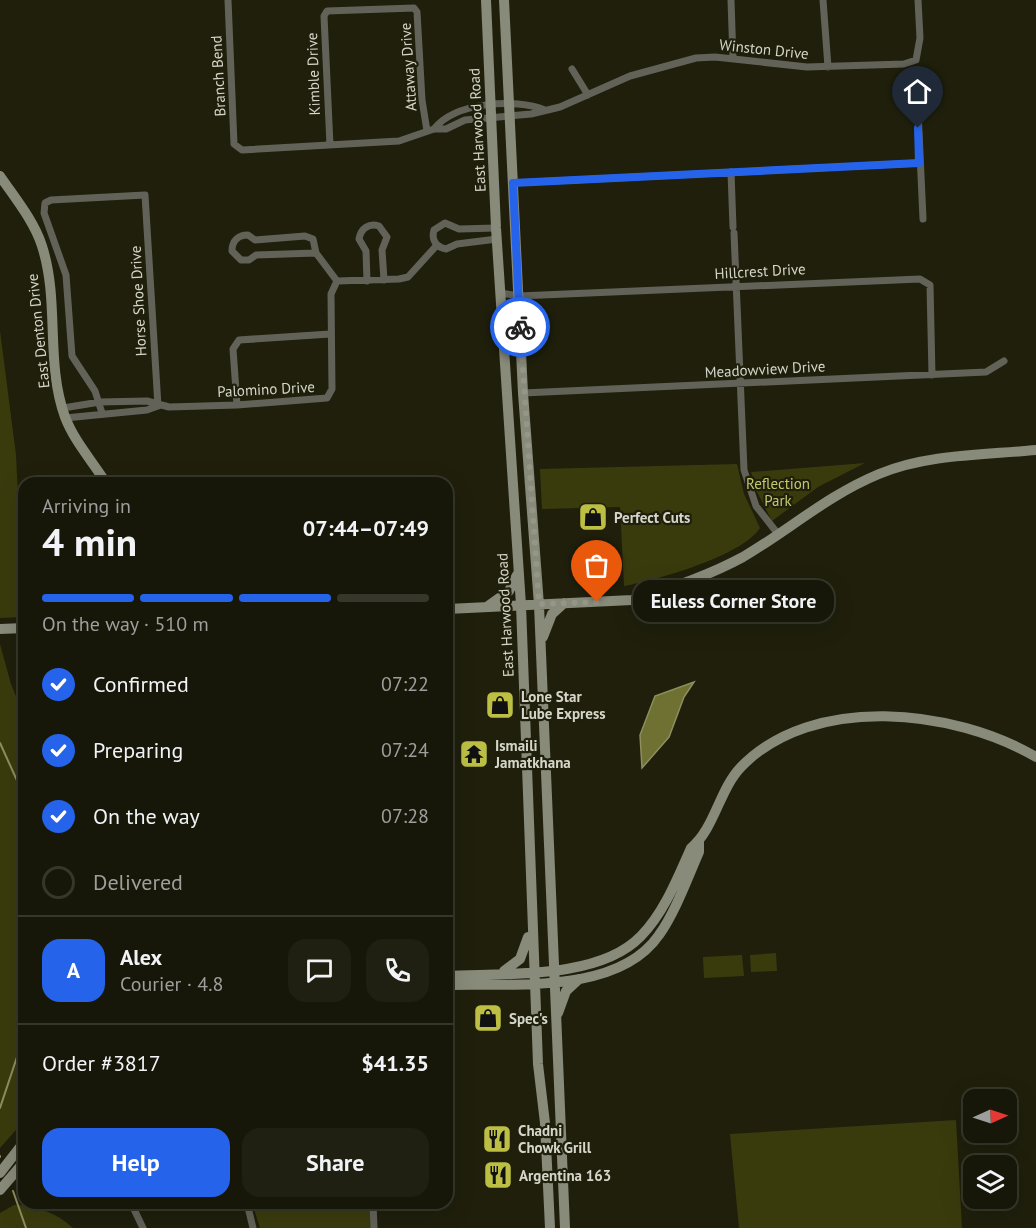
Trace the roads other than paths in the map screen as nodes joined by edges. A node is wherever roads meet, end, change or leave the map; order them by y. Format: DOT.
graph roads {
  1 [pos="228,0"];
  2 [pos="731,0"];
  3 [pos="823,0"];
  4 [pos="918,0"];
  5 [pos="504,5"];
  6 [pos="486,6"];
  7 [pos="371,9"];
  8 [pos="734,59"];
  9 [pos="828,68"];
  10 [pos="572,69"];
  11 [pos="588,94"];
  12 [pos="508,105"];
  13 [pos="545,110"];
  14 [pos="918,110"];
  15 [pos="492,111"];
  16 [pos="509,116"];
  17 [pos="431,130"];
  18 [pos="330,145"];
  19 [pos="238,149"];
  20 [pos="919,163"];
  21 [pos="731,172"];
  22 [pos="0,176"];
  23 [pos="513,183"];
  24 [pos="923,219"];
  25 [pos="496,228"];
  26 [pos="497,239"];
  27 [pos="437,245"];
  28 [pos="316,253"];
  29 [pos="384,280"];
  30 [pos="337,281"];
  31 [pos="367,281"];
  32 [pos="736,285"];
  33 [pos="500,293"];
  34 [pos="519,296"];
  35 [pos="330,334"];
  36 [pos="1004,361"];
  37 [pos="932,375"];
  38 [pos="741,383"];
  39 [pos="523,393"];
  40 [pos="100,402"];
  41 [pos="237,405"];
  42 [pos="158,406"];
  43 [pos="64,413"];
  44 [pos="102,413"];
  45 [pos="1036,450"];
  46 [pos="102,477"];
  47 [pos="778,534"];
  48 [pos="519,572"];
  49 [pos="564,603"];
  50 [pos="539,604"];
  51 [pos="521,605"];
  52 [pos="485,607"];
  53 [pos="453,609"];
  54 [pos="18,628"];
  55 [pos="0,629"];
  56 [pos="540,646"];
  57 [pos="526,728"];
  58 [pos="544,728"];
  59 [pos="1036,757"];
  60 [pos="699,842"];
  61 [pos="531,904"];
  62 [pos="554,969"];
  63 [pos="498,973"];
  64 [pos="453,976"];
  65 [pos="534,976"];
  66 [pos="581,979"];
  67 [pos="554,981"];
  68 [pos="453,984"];
  69 [pos="556,1022"];
  70 [pos="18,1150"];
  71 [pos="18,1169"];
  72 [pos="0,1173"];
  73 [pos="0,1190"];
  74 [pos="564,1206"];
  75 [pos="549,1208"];
  76 [pos="134,1209"];
  77 [pos="248,1209"];
  78 [pos="373,1209"];
  79 [pos="143,1228"];
  80 [pos="253,1228"];
  81 [pos="374,1228"];
  82 [pos="550,1228"];
  83 [pos="565,1228"];
  1 -- 19 [label="street, Branch Bend"];
  2 -- 8 [label="street"];
  3 -- 9 [label="street"];
  4 -- 9 [label="street, Winston Drive"];
  5 -- 6 [label="main road"];
  5 -- 12 [label="main road"];
  6 -- 15 [label="main road, East Harwood Road"];
  7 -- 17 [label="street, Attaway Drive"];
  7 -- 18 [label="street, Kimble Drive"];
  8 -- 9 [label="street, Winston Drive"];
  8 -- 11 [label="street, Winston Drive"];
  10 -- 11 [label="street"];
  11 -- 13 [label="street, Winston Drive"];
  12 -- 13 [label="street, Winston Drive"];
  12 -- 15 [label="street, Winston Drive"];
  12 -- 16 [label="main road"];
  13 -- 16 [label="street, Winston Drive"];
  14 -- 20 [label="street"];
  15 -- 16 [label="street, Winston Drive"];
  15 -- 17 [label="street, Winston Drive"];
  15 -- 17 [label="street, Winston Drive"];
  15 -- 25 [label="main road, East Harwood Road"];
  16 -- 23 [label="main road"];
  17 -- 18 [label="street, Winston Drive"];
  18 -- 19 [label="street, Winston Drive"];
  20 -- 21 [label="street"];
  20 -- 24 [label="street"];
  21 -- 23 [label="street"];
  21 -- 32 [label="street"];
  22 -- 43 [label="main road, East Denton Drive"];
  23 -- 34 [label="main road"];
  25 -- 26 [label="main road, East Harwood Road"];
  25 -- 27 [label="street"];
  26 -- 27 [label="street"];
  26 -- 33 [label="main road, East Harwood Road"];
  27 -- 29 [label="street"];
  28 -- 28 [label="street"];
  28 -- 30 [label="street"];
  29 -- 31 [label="street"];
  29 -- 31 [label="street"];
  30 -- 31 [label="street"];
  30 -- 35 [label="street, Palomino Drive"];
  32 -- 34 [label="street, Hillcrest Drive"];
  32 -- 37 [label="street, Hillcrest Drive"];
  32 -- 38 [label="street"];
  33 -- 34 [label="street, Hillcrest Drive"];
  33 -- 48 [label="main road, East Harwood Road"];
  34 -- 39 [label="main road"];
  35 -- 41 [label="street, Palomino Drive"];
  35 -- 41 [label="street"];
  36 -- 37 [label="street, Meadowview Drive"];
  37 -- 38 [label="street, Meadowview Drive"];
  38 -- 39 [label="street, Meadowview Drive"];
  38 -- 47 [label="street"];
  39 -- 50 [label="main road"];
  40 -- 42 [label="street, Palomino Drive"];
  40 -- 42 [label="street, Horse Shoe Drive"];
  40 -- 43 [label="street, Palomino Drive"];
  40 -- 44 [label="street"];
  41 -- 42 [label="street, Palomino Drive"];
  42 -- 44 [label="street, Palomino Drive"];
  43 -- 44 [label="street, Palomino Drive"];
  43 -- 46 [label="main road, East Denton Drive"];
  45 -- 47 [label="main road"];
  47 -- 49 [label="main road"];
  48 -- 51 [label="main road, East Harwood Road"];
  48 -- 52 [label="main road"];
  49 -- 50 [label="main road"];
  49 -- 56 [label="main road"];
  50 -- 51 [label="main road"];
  50 -- 56 [label="main road"];
  51 -- 52 [label="main road"];
  51 -- 57 [label="main road, East Harwood Road"];
  52 -- 53 [label="main road"];
  54 -- 55 [label="main road"];
  56 -- 58 [label="main road"];
  57 -- 58 [label="main road"];
  57 -- 61 [label="main road, East Harwood Road"];
  58 -- 62 [label="main road"];
  59 -- 60 [label="main road"];
  60 -- 62 [label="main road"];
  60 -- 66 [label="main road"];
  61 -- 63 [label="main road"];
  61 -- 65 [label="main road, East Harwood Road"];
  62 -- 65 [label="main road"];
  62 -- 67 [label="main road"];
  63 -- 64 [label="main road"];
  63 -- 65 [label="main road"];
  65 -- 67 [label="main road"];
  65 -- 68 [label="main road"];
  65 -- 75 [label="main road, East Harwood Road"];
  66 -- 67 [label="main road"];
  66 -- 69 [label="main road"];
  67 -- 69 [label="main road"];
  69 -- 74 [label="main road"];
  70 -- 72 [label="main road"];
  71 -- 73 [label="main road"];
  74 -- 75 [label="main road"];
  74 -- 83 [label="main road"];
  75 -- 82 [label="main road, East Harwood Road"];
  76 -- 79 [label="street"];
  77 -- 80 [label="street"];
  78 -- 81 [label="street"];
}
